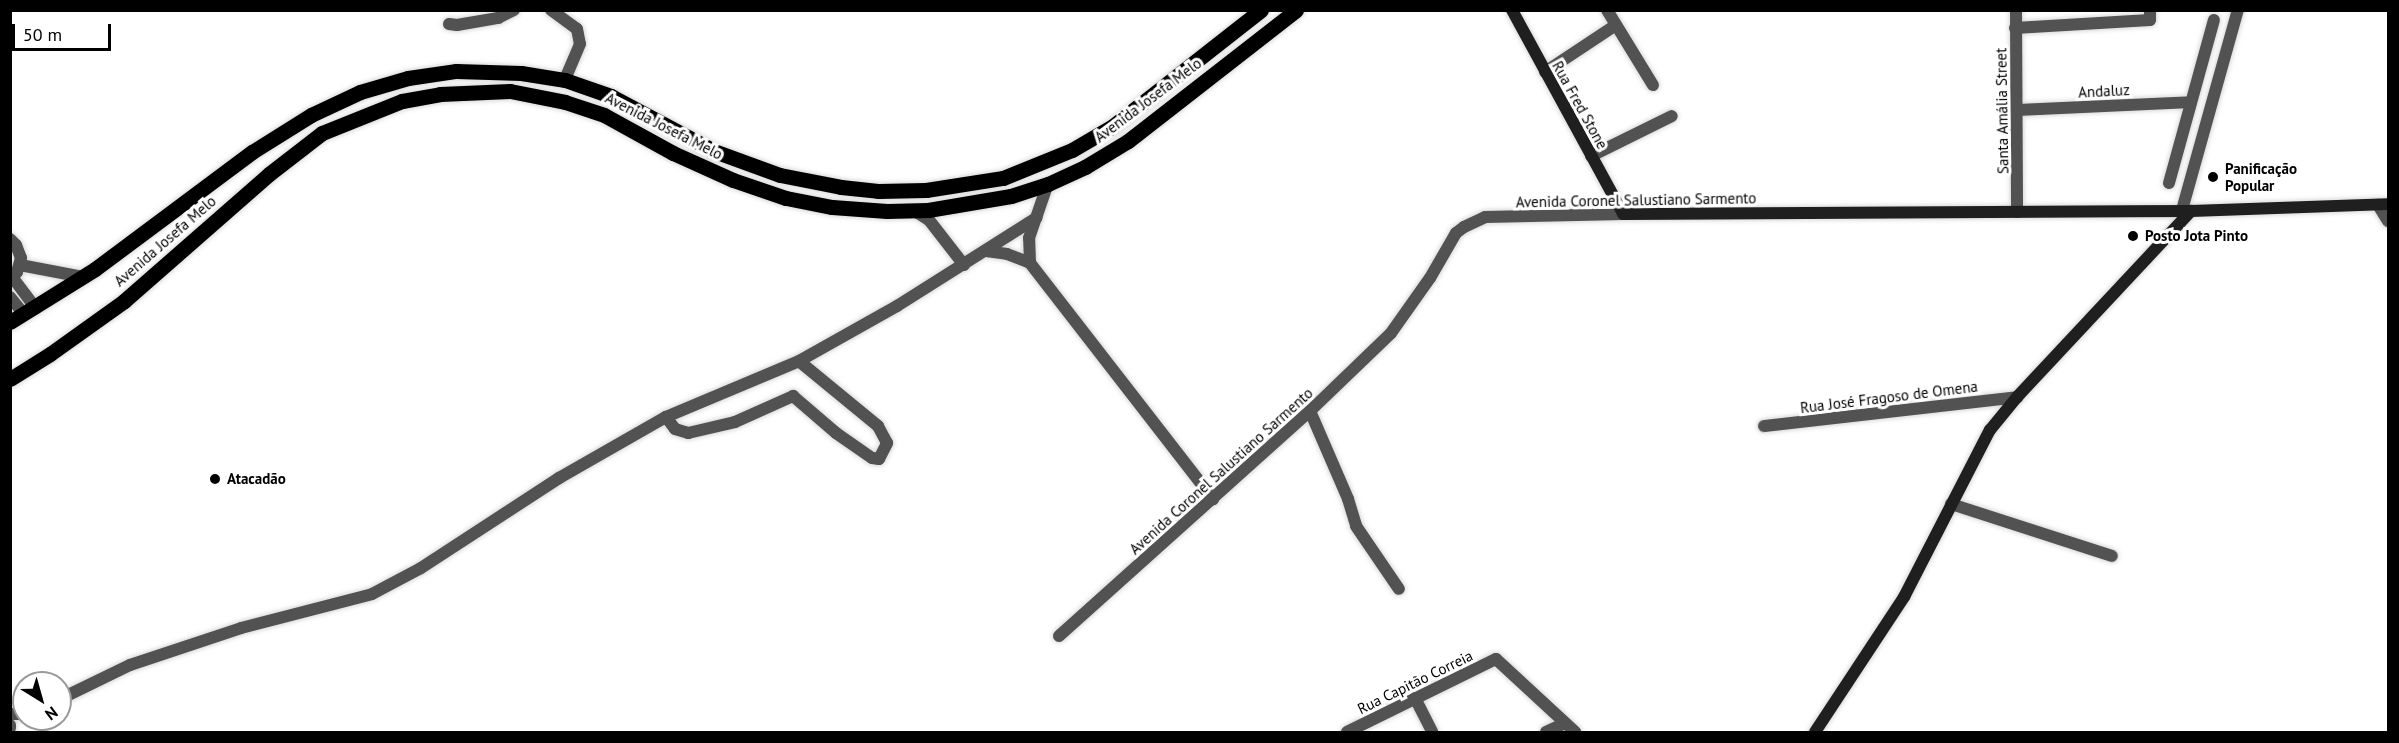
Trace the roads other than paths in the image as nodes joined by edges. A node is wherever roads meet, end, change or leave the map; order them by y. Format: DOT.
graph roads {
  1 [pos="514,10"];
  2 [pos="551,10"];
  3 [pos="1262,10"];
  4 [pos="1296,10"];
  5 [pos="1512,10"];
  6 [pos="1606,10"];
  7 [pos="2016,10"];
  8 [pos="2150,10"];
  9 [pos="2238,10"];
  10 [pos="2214,21"];
  11 [pos="449,24"];
  12 [pos="1616,25"];
  13 [pos="2015,28"];
  14 [pos="1545,72"];
  15 [pos="565,80"];
  16 [pos="1653,85"];
  17 [pos="2191,102"];
  18 [pos="2018,110"];
  19 [pos="1672,116"];
  20 [pos="1591,156"];
  21 [pos="2169,183"];
  22 [pos="1048,184"];
  23 [pos="2383,204"];
  24 [pos="912,210"];
  25 [pos="2186,210"];
  26 [pos="2017,212"];
  27 [pos="1623,214"];
  28 [pos="1036,218"];
  29 [pos="2388,221"];
  30 [pos="10,239"];
  31 [pos="986,251"];
  32 [pos="1030,263"];
  33 [pos="964,265"];
  34 [pos="20,266"];
  35 [pos="83,277"];
  36 [pos="12,279"];
  37 [pos="10,297"];
  38 [pos="23,315"];
  39 [pos="799,361"];
  40 [pos="10,379"];
  41 [pos="2017,397"];
  42 [pos="1310,411"];
  43 [pos="666,417"];
  44 [pos="1764,426"];
  45 [pos="1213,498"];
  46 [pos="1951,504"];
  47 [pos="2112,556"];
  48 [pos="1399,589"];
  49 [pos="1059,636"];
  50 [pos="72,693"];
  51 [pos="1415,698"];
  52 [pos="1565,723"];
  53 [pos="1347,732"];
  54 [pos="1432,732"];
  55 [pos="1546,732"];
  56 [pos="1575,732"];
  57 [pos="1815,732"];
  1 -- 11 [label="street"];
  2 -- 15 [label="street"];
  3 -- 15 [label="main road, Avenida Josefa Melo"];
  4 -- 22 [label="main road, Avenida Josefa Melo"];
  5 -- 14 [label="street, Rua Fred Stone"];
  6 -- 12 [label="street"];
  7 -- 13 [label="street, Santa Amália Street"];
  8 -- 13 [label="street"];
  9 -- 25 [label="street"];
  10 -- 17 [label="street"];
  12 -- 14 [label="street"];
  12 -- 16 [label="street"];
  13 -- 18 [label="street, Santa Amália Street"];
  14 -- 20 [label="street, Rua Fred Stone"];
  15 -- 35 [label="main road, Avenida Josefa Melo"];
  17 -- 18 [label="street, Andaluz"];
  17 -- 21 [label="street"];
  18 -- 26 [label="street, Santa Amália Street"];
  19 -- 20 [label="street"];
  20 -- 27 [label="street, Rua Fred Stone"];
  22 -- 24 [label="main road, Avenida Josefa Melo"];
  22 -- 28 [label="street"];
  23 -- 25 [label="street, Avenida Coronel Salustiano Sarmento"];
  23 -- 29 [label="street"];
  24 -- 33 [label="street"];
  24 -- 40 [label="main road, Avenida Josefa Melo"];
  25 -- 26 [label="street, Avenida Coronel Salustiano Sarmento"];
  25 -- 41 [label="street"];
  26 -- 27 [label="street, Avenida Coronel Salustiano Sarmento"];
  27 -- 42 [label="street, Avenida Coronel Salustiano Sarmento"];
  28 -- 31 [label="street"];
  28 -- 32 [label="street"];
  30 -- 34 [label="street"];
  31 -- 32 [label="street"];
  31 -- 33 [label="street"];
  32 -- 45 [label="street"];
  33 -- 39 [label="street"];
  34 -- 35 [label="street"];
  34 -- 36 [label="street"];
  35 -- 38 [label="main road, Avenida Josefa Melo"];
  36 -- 38 [label="street"];
  37 -- 38 [label="street"];
  39 -- 43 [label="street"];
  39 -- 43 [label="street"];
  41 -- 44 [label="street, Rua José Fragoso de Omena"];
  41 -- 46 [label="street"];
  42 -- 45 [label="street, Avenida Coronel Salustiano Sarmento"];
  42 -- 48 [label="street"];
  43 -- 50 [label="street"];
  45 -- 49 [label="street, Avenida Coronel Salustiano Sarmento"];
  46 -- 47 [label="street"];
  46 -- 57 [label="street"];
  51 -- 52 [label="street, Rua Capitão Correia"];
  51 -- 53 [label="street, Rua Capitão Correia"];
  51 -- 54 [label="street"];
  52 -- 55 [label="street"];
  52 -- 56 [label="street, Rua Capitão Correia"];
}
